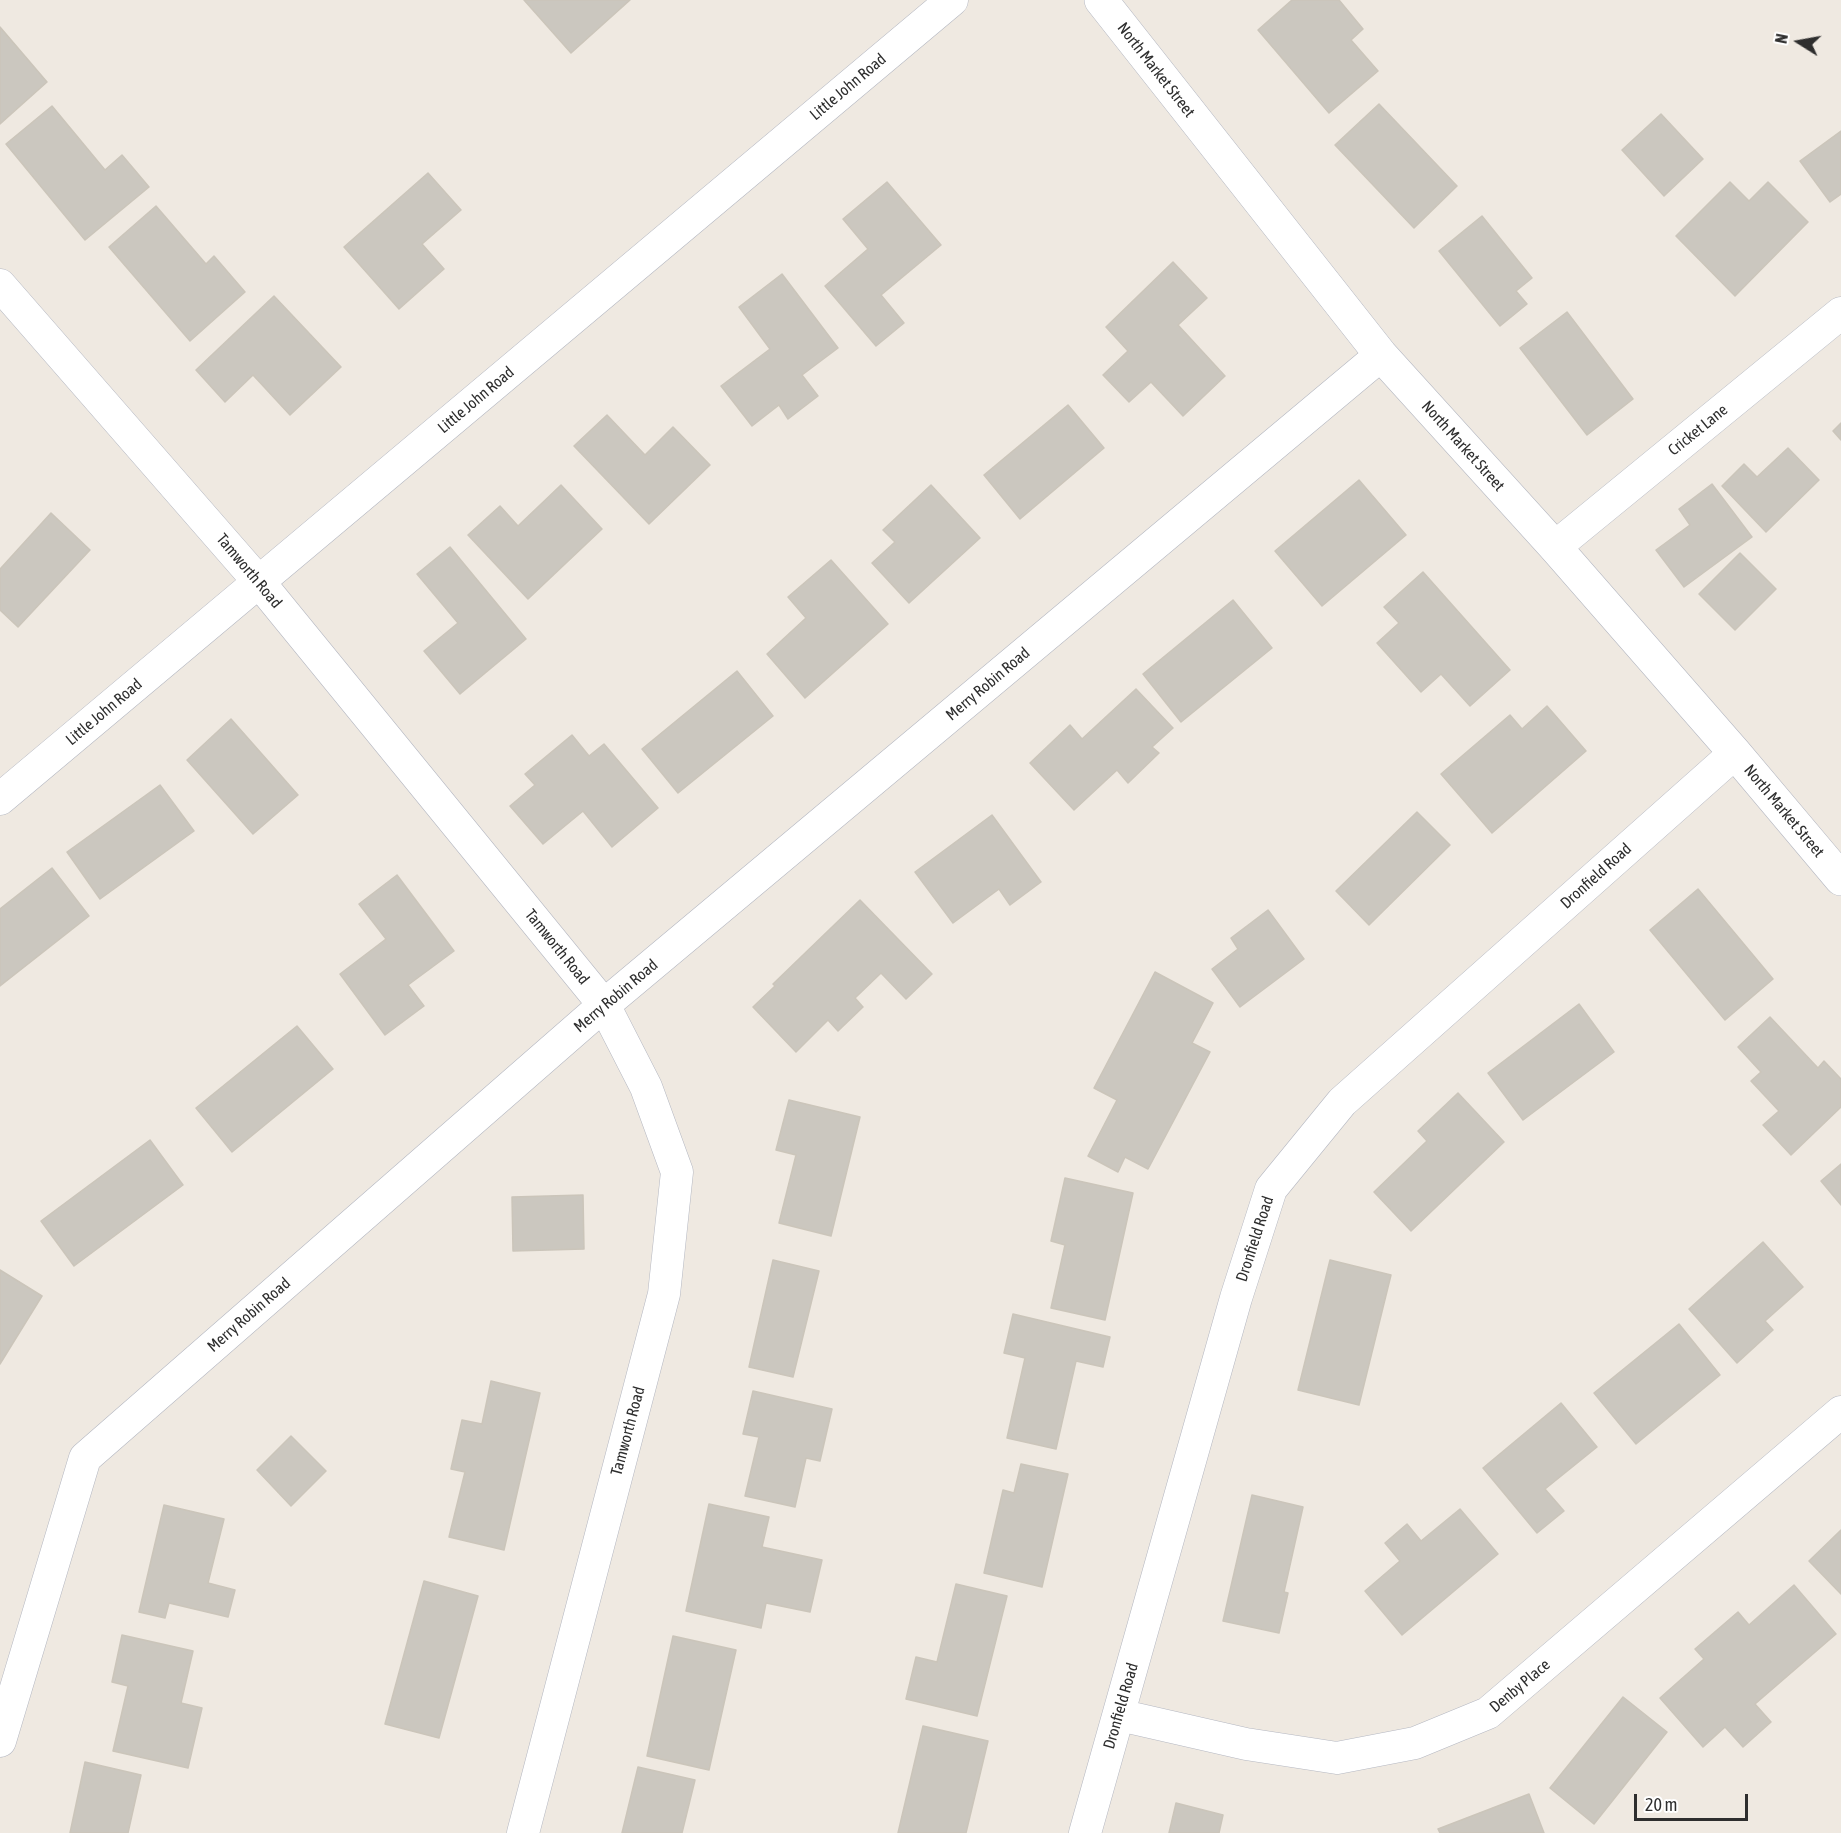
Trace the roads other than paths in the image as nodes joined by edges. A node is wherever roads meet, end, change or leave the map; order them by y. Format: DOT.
graph roads {
  1 [pos="952,0"];
  2 [pos="1101,0"];
  3 [pos="0,285"];
  4 [pos="1841,313"];
  5 [pos="1381,355"];
  6 [pos="1555,547"];
  7 [pos="259,582"];
  8 [pos="1735,753"];
  9 [pos="0,799"];
  10 [pos="1841,879"];
  11 [pos="604,1005"];
  12 [pos="1841,1412"];
  13 [pos="1119,1715"];
  14 [pos="0,1741"];
  15 [pos="523,1833"];
  16 [pos="1085,1833"];
  1 -- 7 [label="street, Little John Road"];
  2 -- 5 [label="street, North Market Street"];
  3 -- 7 [label="street, Tamworth Road"];
  4 -- 6 [label="street, Cricket Lane"];
  5 -- 6 [label="street, North Market Street"];
  5 -- 11 [label="street, Merry Robin Road"];
  6 -- 8 [label="street, North Market Street"];
  7 -- 9 [label="street, Little John Road"];
  7 -- 11 [label="street, Tamworth Road"];
  8 -- 10 [label="street, North Market Street"];
  8 -- 13 [label="street, Dronfield Road"];
  11 -- 14 [label="street, Merry Robin Road"];
  11 -- 15 [label="street, Tamworth Road"];
  12 -- 13 [label="street, Denby Place"];
  13 -- 16 [label="street, Dronfield Road"];
}
